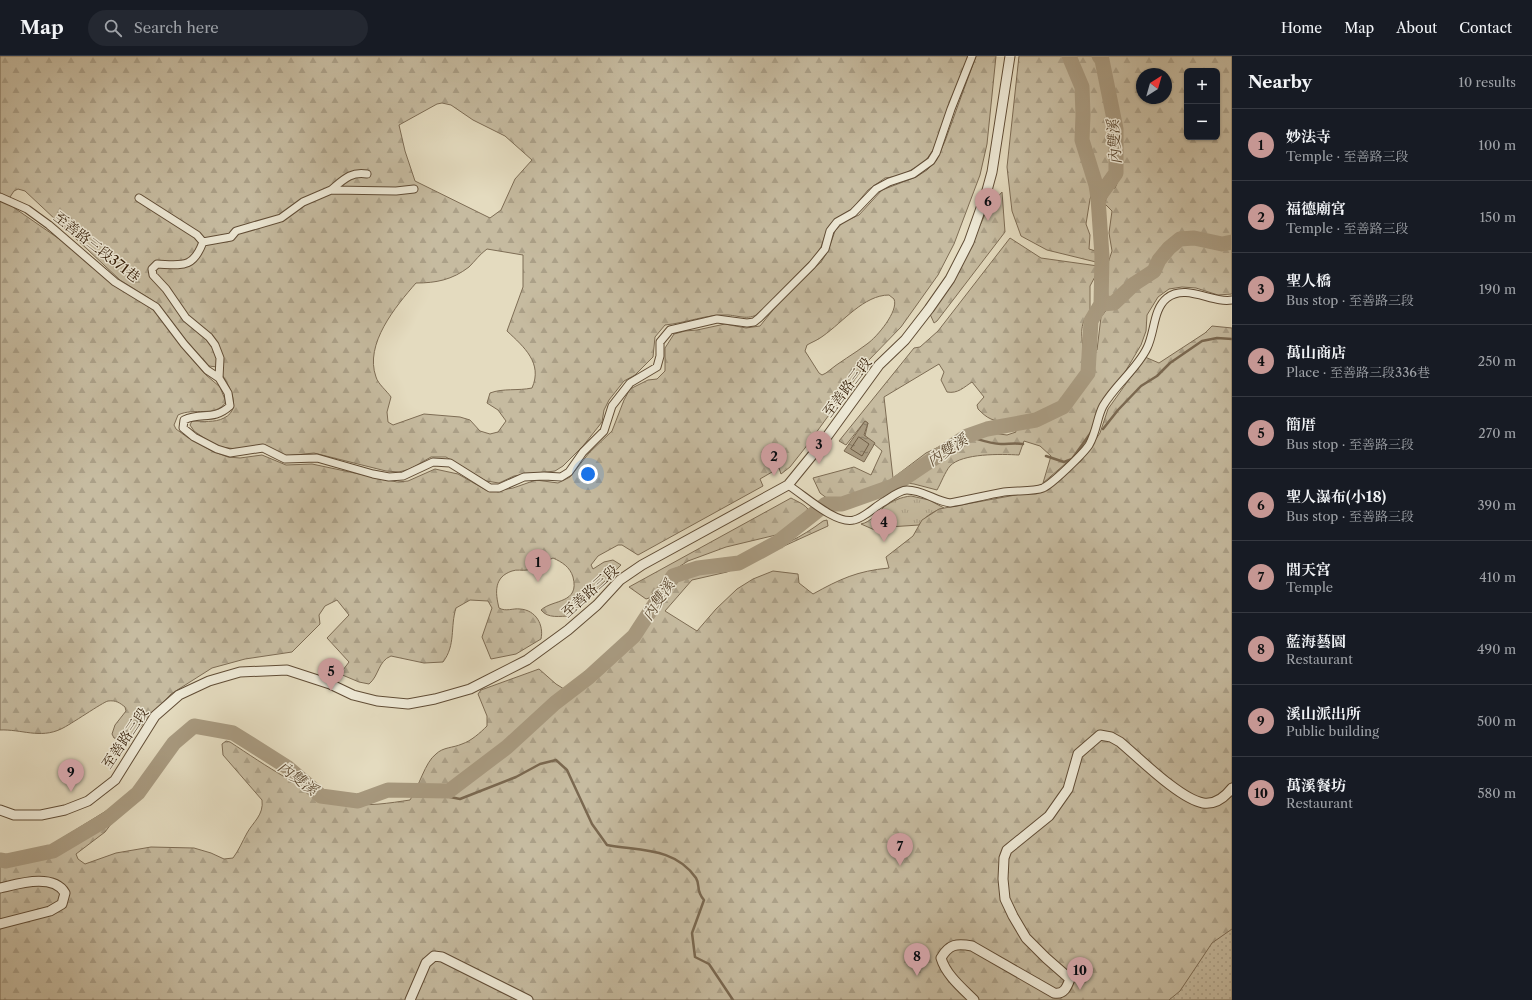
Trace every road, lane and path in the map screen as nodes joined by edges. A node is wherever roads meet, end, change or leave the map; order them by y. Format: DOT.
graph roads {
  1 [pos="972,56"];
  2 [pos="1010,56"];
  3 [pos="367,174"];
  4 [pos="414,189"];
  5 [pos="331,190"];
  6 [pos="0,197"];
  7 [pos="140,198"];
  8 [pos="203,242"];
  9 [pos="1232,300"];
  10 [pos="219,378"];
  11 [pos="788,485"];
  12 [pos="1232,788"];
  13 [pos="0,810"];
  14 [pos="0,888"];
  15 [pos="0,924"];
  16 [pos="410,1000"];
  17 [pos="528,1000"];
  18 [pos="974,1000"];
  1 -- 10 [label="street, 至善路三段371巷"];
  2 -- 11 [label="street, 至善路三段"];
  3 -- 5 [label="street"];
  4 -- 5 [label="street"];
  5 -- 8 [label="street"];
  6 -- 10 [label="street, 至善路三段371巷"];
  7 -- 8 [label="street"];
  8 -- 10 [label="street"];
  9 -- 11 [label="street"];
  11 -- 13 [label="street, 至善路三段"];
  12 -- 18 [label="street"];
  14 -- 15 [label="street"];
  16 -- 17 [label="street"];
}
